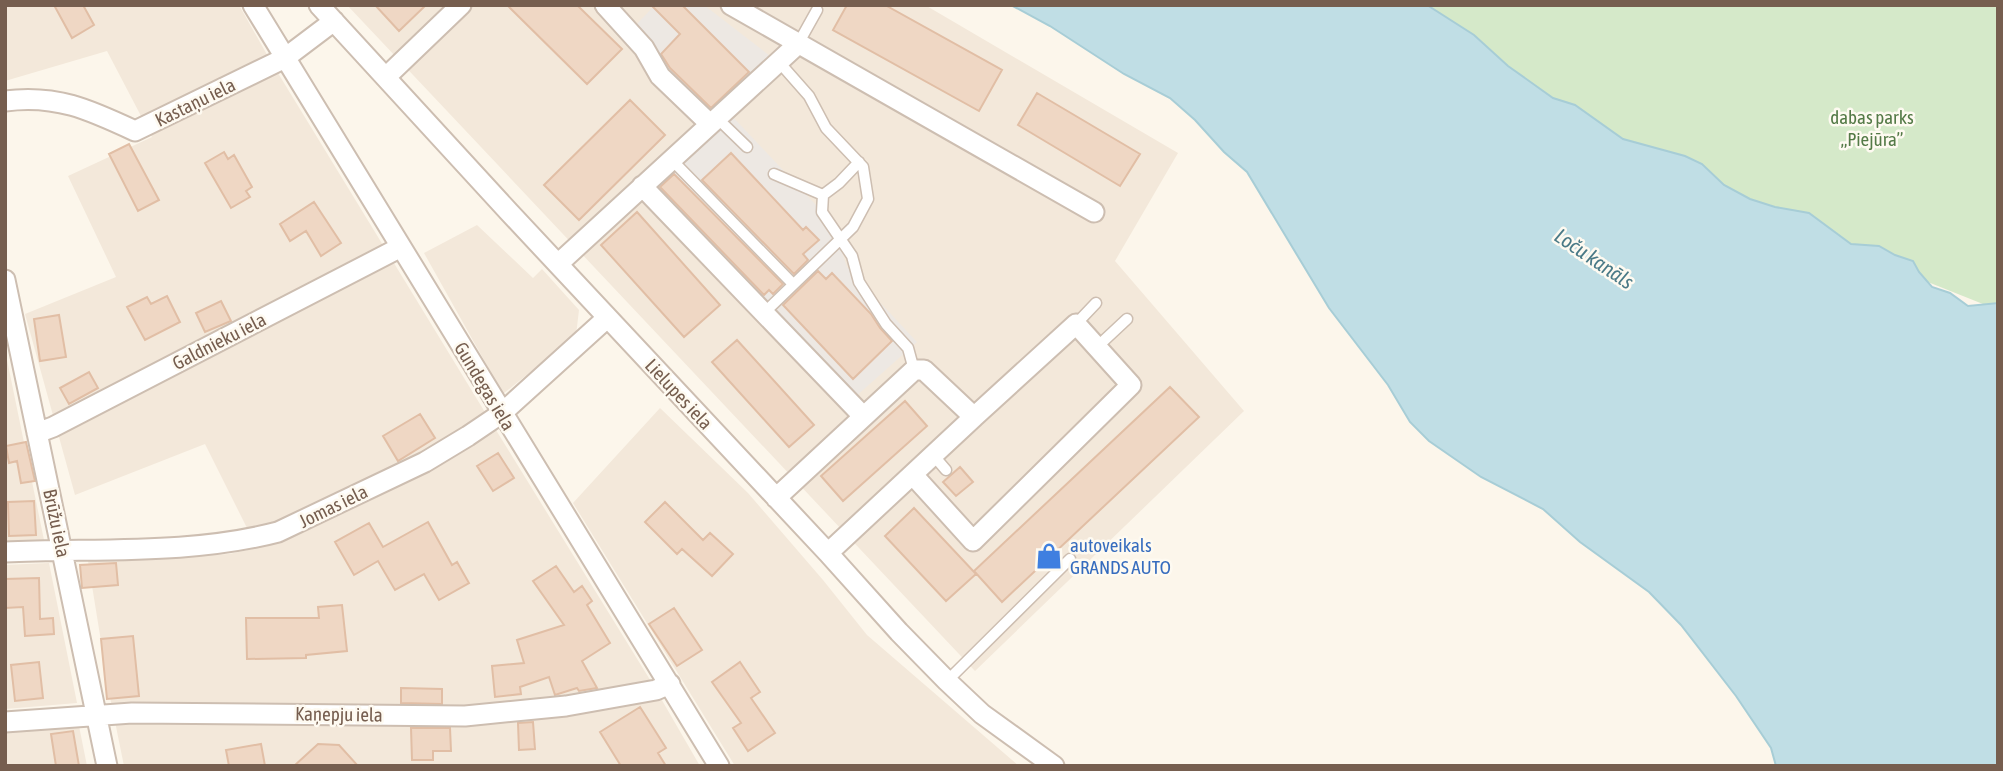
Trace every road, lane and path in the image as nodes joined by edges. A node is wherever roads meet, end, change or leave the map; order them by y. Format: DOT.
graph roads {
  1 [pos="253,5"];
  2 [pos="319,5"];
  3 [pos="461,5"];
  4 [pos="605,5"];
  5 [pos="731,5"];
  6 [pos="817,10"];
  7 [pos="334,21"];
  8 [pos="798,44"];
  9 [pos="285,58"];
  10 [pos="779,62"];
  11 [pos="386,77"];
  12 [pos="5,101"];
  13 [pos="713,121"];
  14 [pos="747,147"];
  15 [pos="671,159"];
  16 [pos="859,162"];
  17 [pos="774,174"];
  18 [pos="642,186"];
  19 [pos="822,195"];
  20 [pos="1094,212"];
  21 [pos="841,239"];
  22 [pos="401,247"];
  23 [pos="558,264"];
  24 [pos="5,280"];
  25 [pos="793,284"];
  26 [pos="1096,303"];
  27 [pos="764,313"];
  28 [pos="607,318"];
  29 [pos="1127,319"];
  30 [pos="1076,324"];
  31 [pos="1097,347"];
  32 [pos="914,370"];
  33 [pos="502,413"];
  34 [pos="863,416"];
  35 [pos="974,417"];
  36 [pos="37,433"];
  37 [pos="913,475"];
  38 [pos="776,498"];
  39 [pos="62,549"];
  40 [pos="5,552"];
  41 [pos="828,553"];
  42 [pos="1070,559"];
  43 [pos="947,681"];
  44 [pos="670,684"];
  45 [pos="96,715"];
  46 [pos="5,722"];
  47 [pos="107,766"];
  48 [pos="719,766"];
  49 [pos="1054,766"];
  1 -- 9 [label="street, Gundegas iela"];
  2 -- 7 [label="street, Lielupes iela"];
  3 -- 11 [label="street"];
  4 -- 13 [label="street"];
  5 -- 8 [label="street"];
  6 -- 8 [label="lane"];
  7 -- 9 [label="street, Kastaņu iela"];
  7 -- 11 [label="street, Lielupes iela"];
  8 -- 10 [label="street"];
  8 -- 20 [label="street"];
  9 -- 12 [label="street, Kastaņu iela"];
  9 -- 22 [label="street, Gundegas iela"];
  10 -- 13 [label="street"];
  10 -- 16 [label="lane"];
  11 -- 23 [label="street, Lielupes iela"];
  13 -- 14 [label="lane"];
  13 -- 15 [label="street"];
  15 -- 18 [label="street"];
  15 -- 25 [label="lane"];
  16 -- 19 [label="lane"];
  16 -- 21 [label="lane"];
  17 -- 19 [label="lane"];
  18 -- 23 [label="street"];
  18 -- 27 [label="street"];
  19 -- 21 [label="lane"];
  21 -- 25 [label="lane"];
  21 -- 32 [label="lane"];
  22 -- 33 [label="street, Gundegas iela"];
  22 -- 36 [label="street, Galdnieku iela"];
  23 -- 28 [label="street, Lielupes iela"];
  24 -- 36 [label="street, Brūžu iela"];
  25 -- 27 [label="lane"];
  26 -- 30 [label="lane"];
  27 -- 34 [label="street"];
  28 -- 33 [label="street, Jomas iela"];
  28 -- 38 [label="street, Lielupes iela"];
  29 -- 31 [label="lane"];
  30 -- 31 [label="street"];
  30 -- 35 [label="street"];
  31 -- 37 [label="street"];
  32 -- 34 [label="street"];
  32 -- 35 [label="street"];
  33 -- 39 [label="street, Jomas iela"];
  33 -- 44 [label="street, Gundegas iela"];
  34 -- 38 [label="street"];
  35 -- 37 [label="street"];
  36 -- 39 [label="street, Brūžu iela"];
  37 -- 41 [label="street"];
  38 -- 41 [label="street, Lielupes iela"];
  39 -- 40 [label="street, Jomas iela"];
  39 -- 45 [label="street, Brūžu iela"];
  41 -- 43 [label="street, Lielupes iela"];
  42 -- 43 [label="lane"];
  43 -- 49 [label="street, Lielupes iela"];
  44 -- 45 [label="street, Kaņepju iela"];
  44 -- 48 [label="street, Gundegas iela"];
  45 -- 46 [label="street, Kaņepju iela"];
  45 -- 47 [label="street, Brūžu iela"];
}
